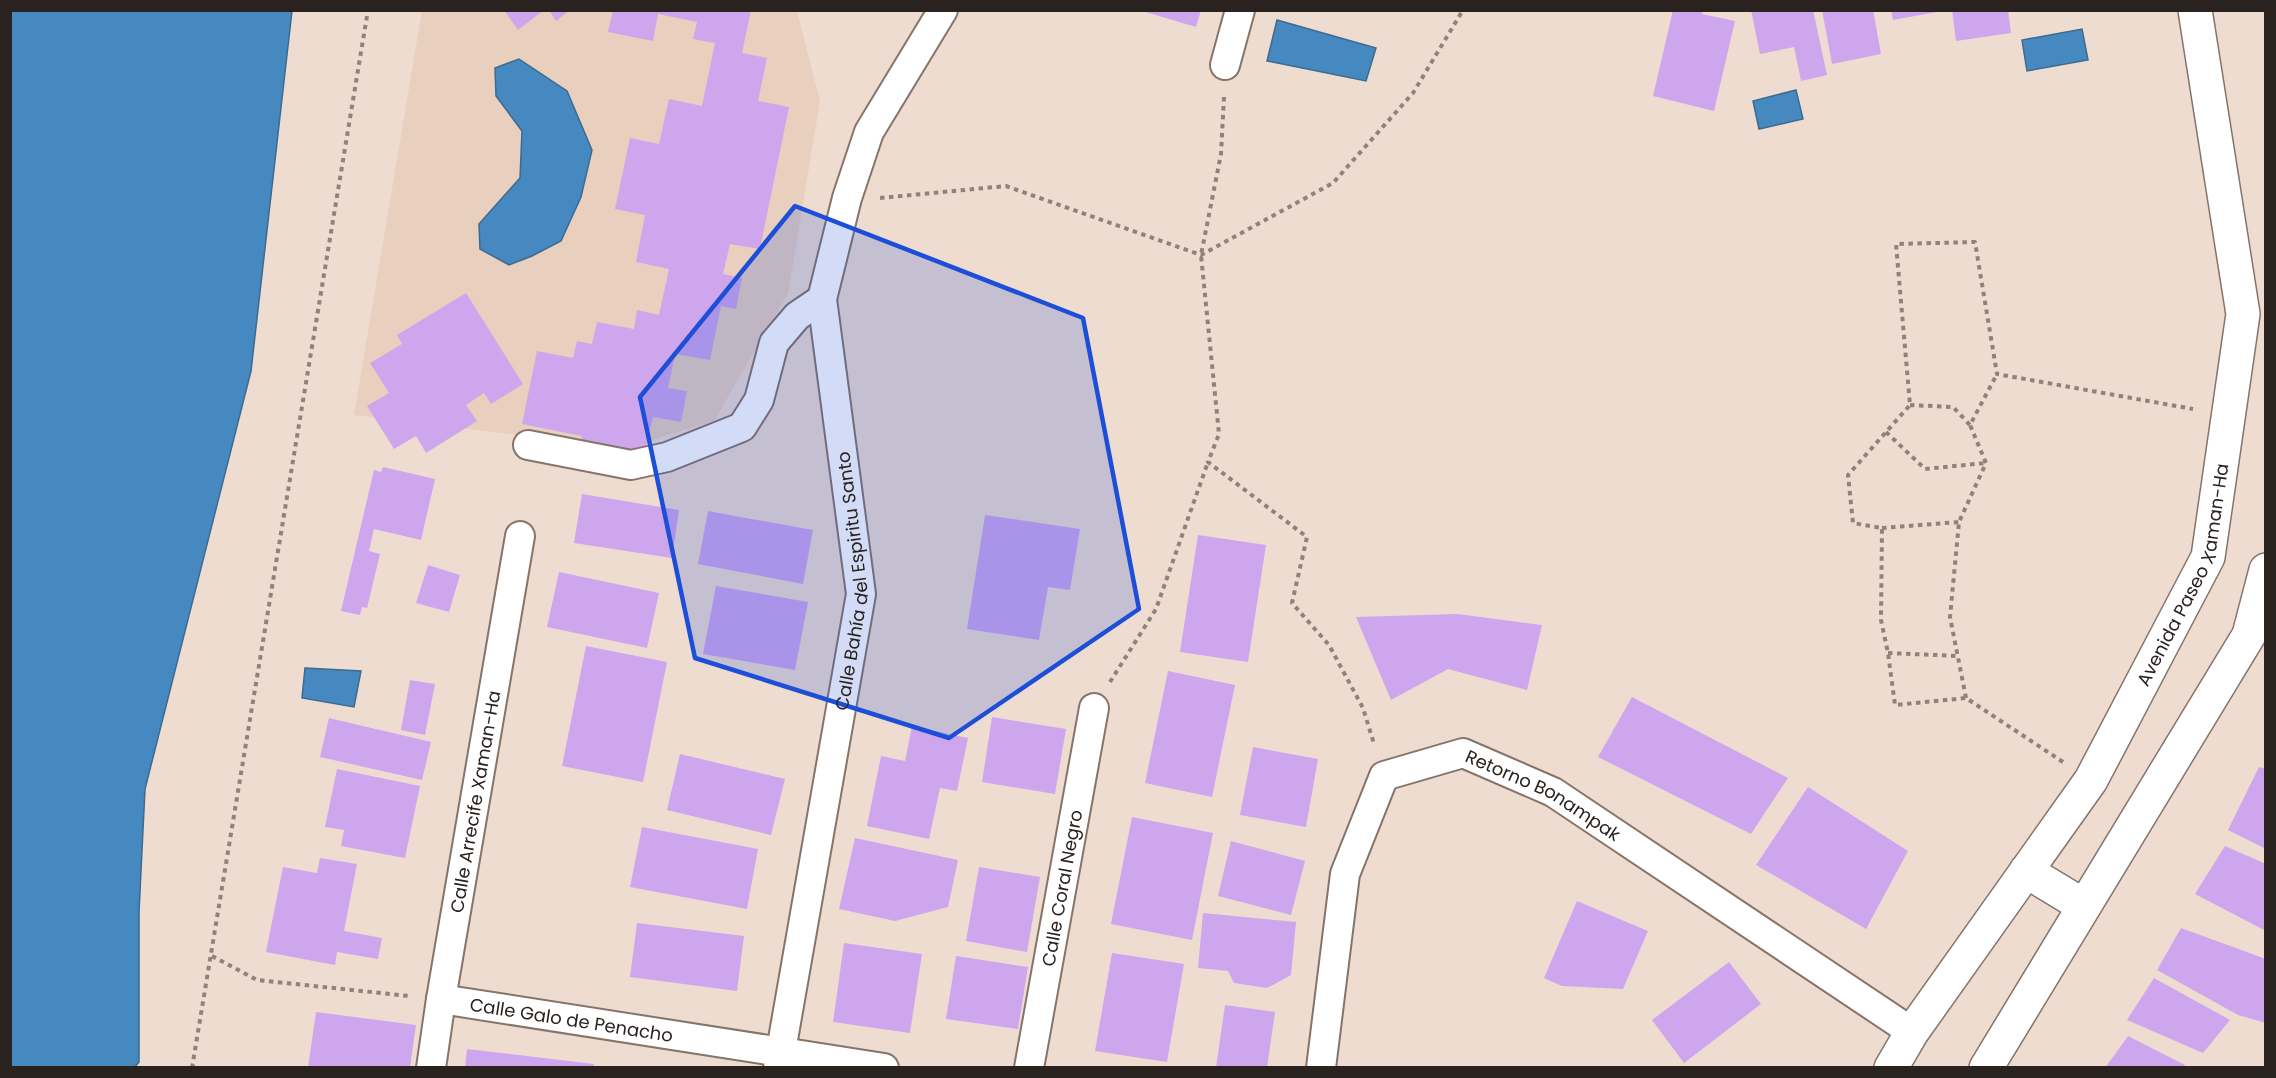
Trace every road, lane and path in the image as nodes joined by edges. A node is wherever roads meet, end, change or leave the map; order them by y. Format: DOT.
graph roads {
  1 [pos="368,10"];
  2 [pos="943,10"];
  3 [pos="1240,10"];
  4 [pos="1463,10"];
  5 [pos="2195,10"];
  6 [pos="1225,66"];
  7 [pos="847,198"];
  8 [pos="1201,255"];
  9 [pos="822,299"];
  10 [pos="1997,374"];
  11 [pos="1910,405"];
  12 [pos="2228,415"];
  13 [pos="1970,425"];
  14 [pos="1886,432"];
  15 [pos="528,445"];
  16 [pos="1208,462"];
  17 [pos="1986,463"];
  18 [pos="1959,522"];
  19 [pos="1882,528"];
  20 [pos="520,537"];
  21 [pos="2265,570"];
  22 [pos="1888,653"];
  23 [pos="1958,656"];
  24 [pos="1966,698"];
  25 [pos="1094,708"];
  26 [pos="1384,776"];
  27 [pos="2091,780"];
  28 [pos="2026,872"];
  29 [pos="2084,906"];
  30 [pos="212,956"];
  31 [pos="441,999"];
  32 [pos="1912,1032"];
  33 [pos="780,1059"];
  34 [pos="192,1068"];
  35 [pos="431,1068"];
  36 [pos="884,1068"];
  37 [pos="1029,1068"];
  38 [pos="1321,1068"];
  39 [pos="1891,1068"];
  40 [pos="1986,1068"];
  1 -- 30 [label="path"];
  2 -- 7 [label="street, Calle Bahía del Espiritu Santo"];
  3 -- 6 [label="street"];
  4 -- 8 [label="path"];
  5 -- 12 [label="main road, Avenida Paseo Xaman-Ha"];
  6 -- 8 [label="path"];
  7 -- 8 [label="path"];
  7 -- 9 [label="street, Calle Bahía del Espiritu Santo"];
  8 -- 16 [label="path"];
  9 -- 15 [label="street"];
  9 -- 33 [label="street, Calle Bahía del Espiritu Santo"];
  10 -- 11 [label="path"];
  10 -- 12 [label="path"];
  10 -- 13 [label="path"];
  11 -- 13 [label="path"];
  11 -- 14 [label="path"];
  12 -- 27 [label="main road, Avenida Paseo Xaman-Ha"];
  13 -- 17 [label="path"];
  14 -- 17 [label="path"];
  14 -- 19 [label="path"];
  16 -- 25 [label="path"];
  16 -- 26 [label="path"];
  17 -- 18 [label="path"];
  18 -- 19 [label="path"];
  18 -- 23 [label="path"];
  19 -- 22 [label="path"];
  20 -- 31 [label="street, Calle Arrecife Xaman-Ha"];
  21 -- 29 [label="main road"];
  22 -- 23 [label="path"];
  22 -- 24 [label="path"];
  23 -- 24 [label="path"];
  24 -- 27 [label="path"];
  25 -- 37 [label="street, Calle Coral Negro"];
  26 -- 32 [label="street, Retorno Bonampak"];
  26 -- 38 [label="street"];
  27 -- 28 [label="main road, Avenida Paseo Xaman-Ha"];
  28 -- 29 [label="main road"];
  28 -- 32 [label="main road, Avenida Paseo Xaman-Ha"];
  29 -- 40 [label="main road"];
  30 -- 31 [label="path"];
  30 -- 34 [label="path"];
  31 -- 33 [label="street, Calle Galo de Penacho"];
  31 -- 35 [label="street, Calle Arrecife Xaman-Ha"];
  32 -- 39 [label="main road, Avenida Paseo Xaman-Ha"];
  33 -- 36 [label="street, Calle Galo de Penacho"];
}
